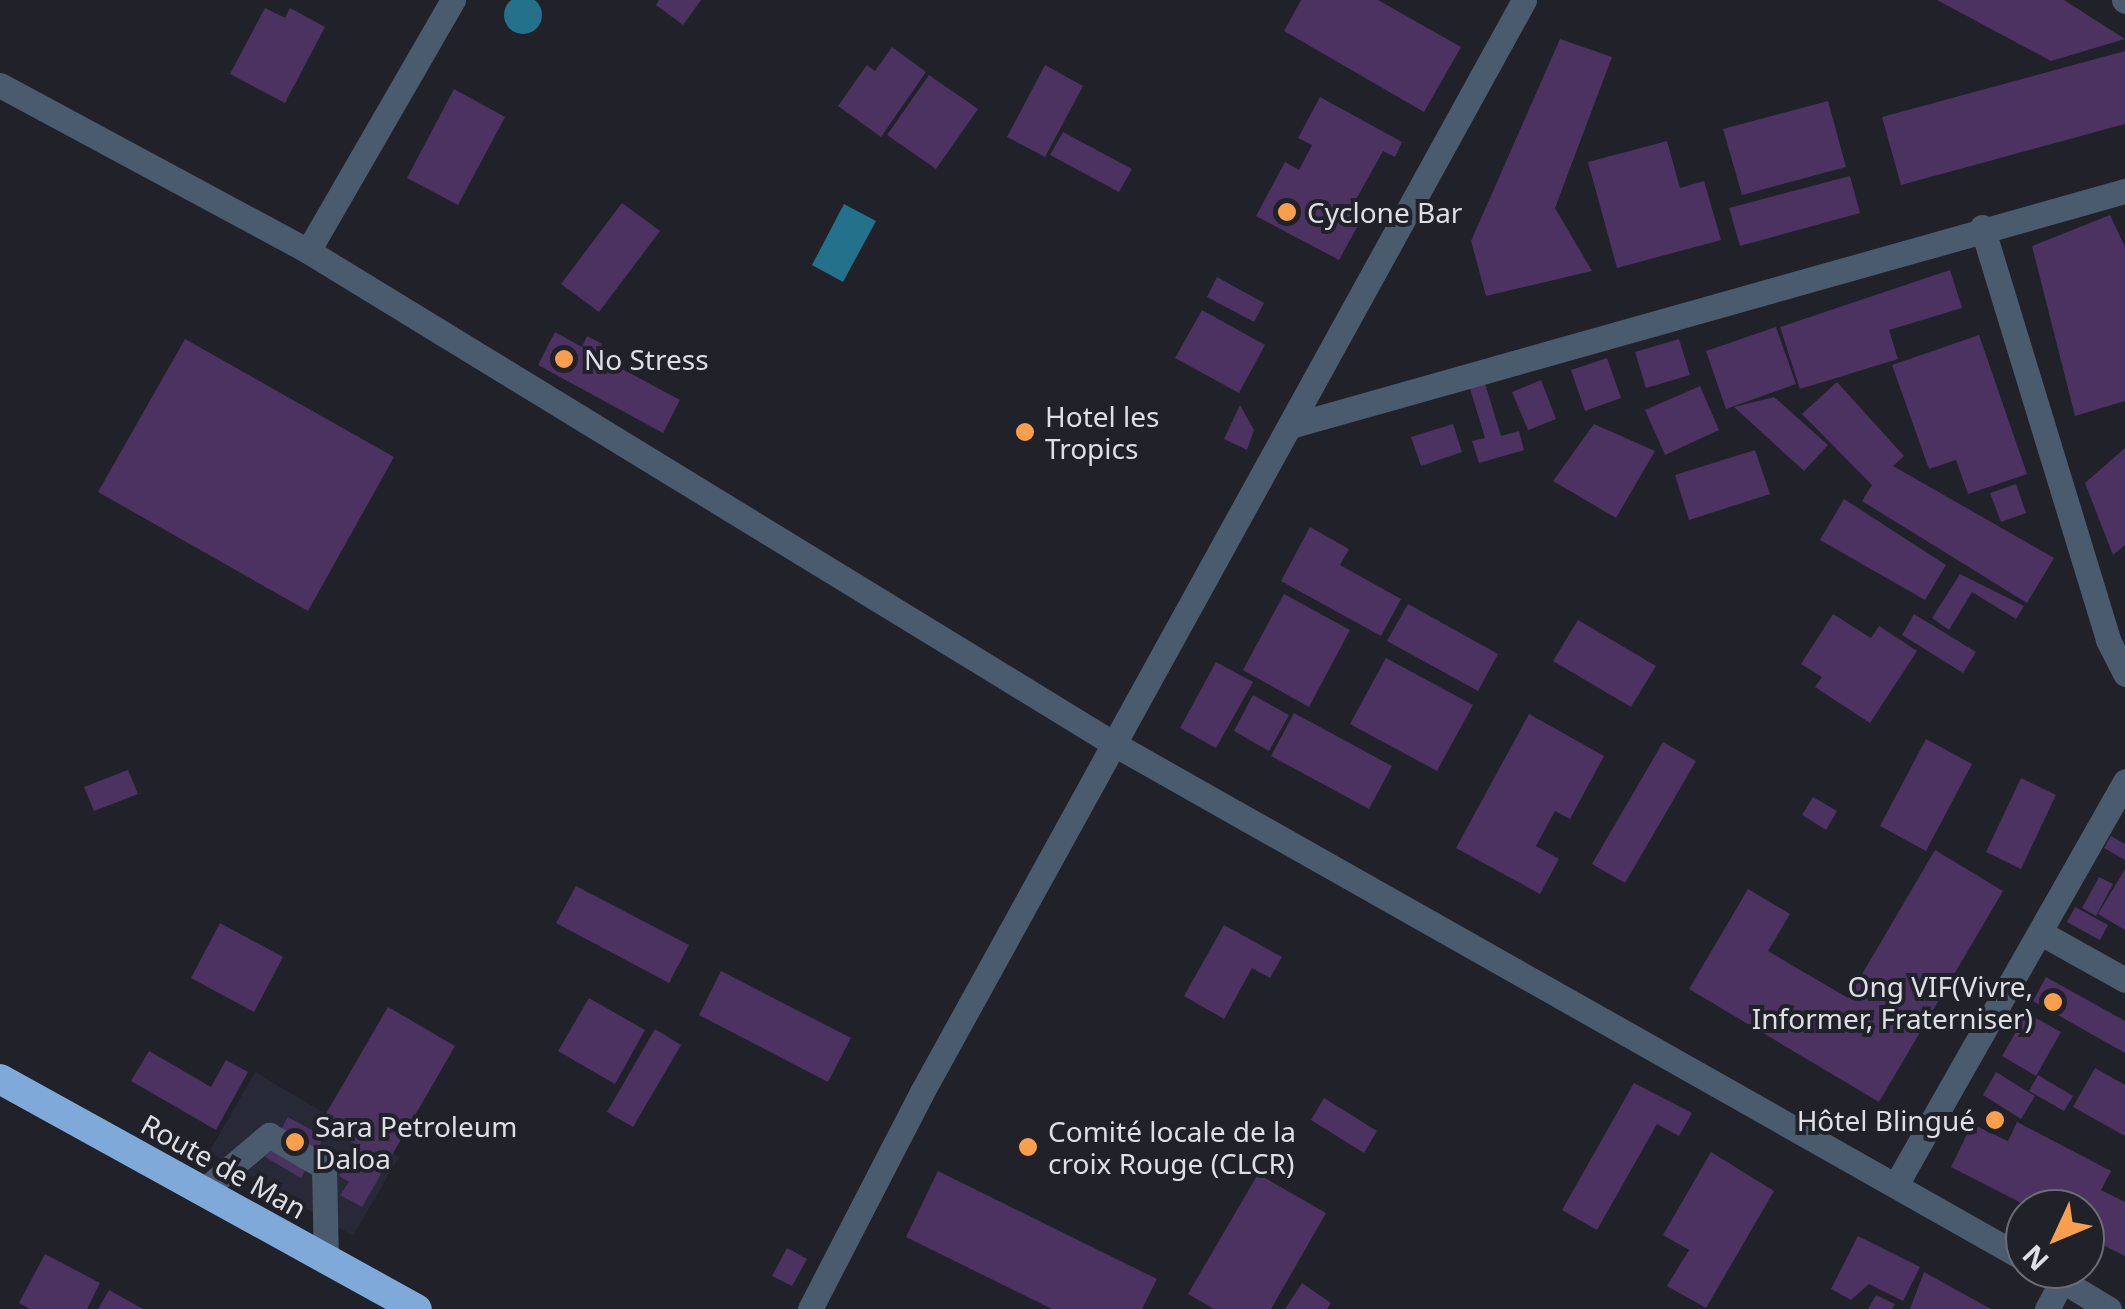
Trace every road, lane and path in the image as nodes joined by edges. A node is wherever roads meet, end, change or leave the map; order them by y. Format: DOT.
graph roads {
  1 [pos="453,0"];
  2 [pos="1524,0"];
  3 [pos="0,85"];
  4 [pos="2125,191"];
  5 [pos="1982,227"];
  6 [pos="308,251"];
  7 [pos="1294,425"];
  8 [pos="2125,674"];
  9 [pos="1114,744"];
  10 [pos="2125,780"];
  11 [pos="2041,933"];
  12 [pos="2125,980"];
  13 [pos="0,1079"];
  14 [pos="1897,1183"];
  15 [pos="203,1191"];
  16 [pos="2005,1247"];
  17 [pos="326,1259"];
  18 [pos="2075,1289"];
  19 [pos="404,1306"];
  20 [pos="810,1309"];
  21 [pos="2109,1309"];
  1 -- 6 [label="street"];
  2 -- 7 [label="street"];
  3 -- 6 [label="street"];
  4 -- 5 [label="street"];
  5 -- 7 [label="street"];
  5 -- 8 [label="street"];
  6 -- 9 [label="street"];
  7 -- 9 [label="street"];
  9 -- 14 [label="street"];
  9 -- 20 [label="street"];
  10 -- 11 [label="street"];
  11 -- 12 [label="street"];
  11 -- 14 [label="street"];
  13 -- 15 [label="highway, Route de Man"];
  14 -- 16 [label="street"];
  15 -- 17 [label="highway, Route de Man"];
  15 -- 17 [label="street"];
  17 -- 19 [label="highway, Route de Man"];
  18 -- 21 [label="street"];
}
